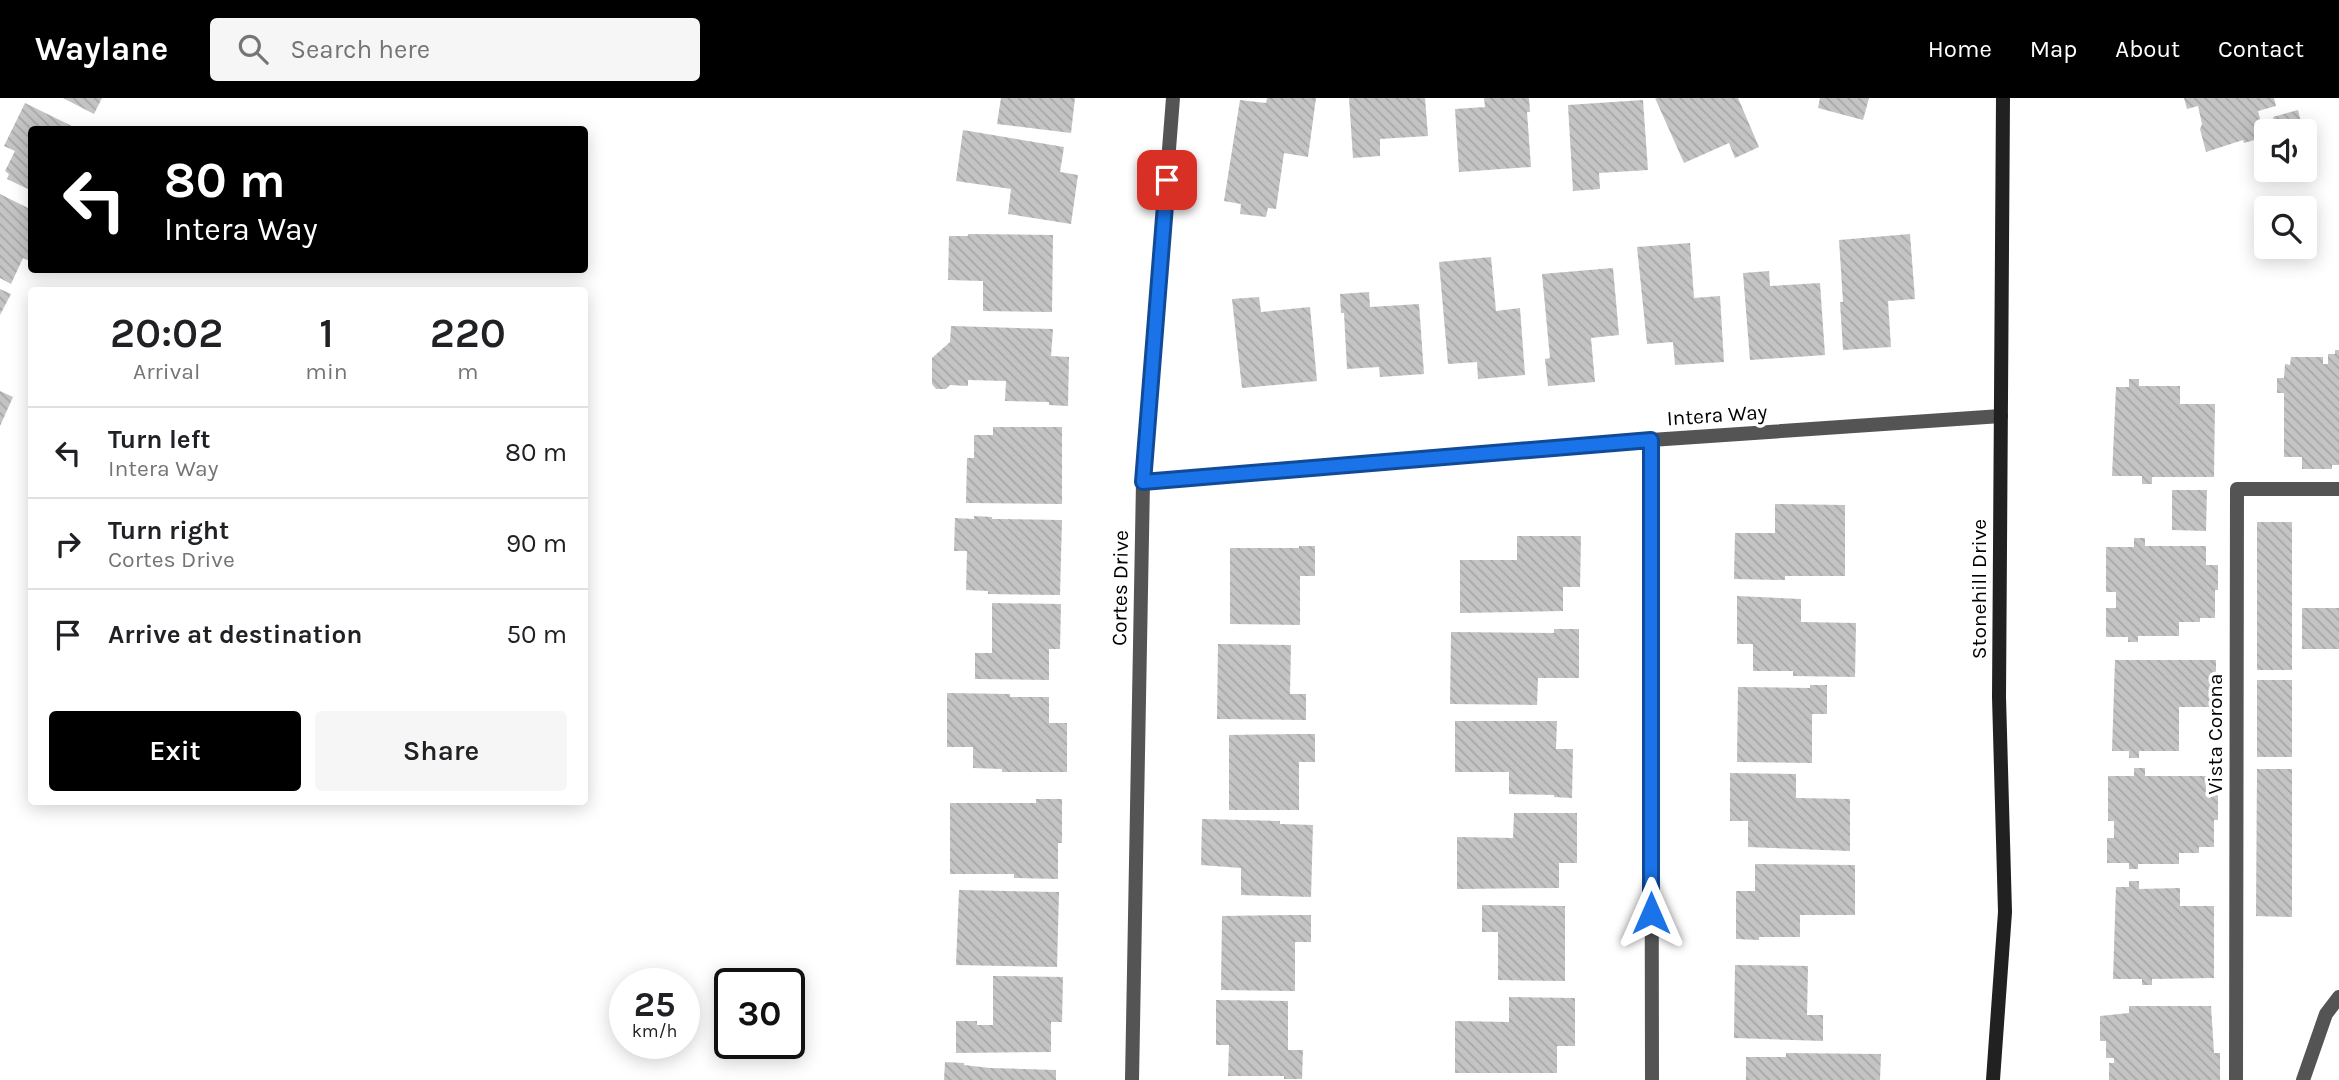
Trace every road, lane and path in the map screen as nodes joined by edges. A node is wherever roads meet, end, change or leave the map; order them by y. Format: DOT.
graph roads {
  1 [pos="1173,98"];
  2 [pos="2003,98"];
  3 [pos="2001,416"];
  4 [pos="1651,440"];
  5 [pos="1143,482"];
  6 [pos="2339,489"];
  7 [pos="2339,997"];
  8 [pos="1132,1080"];
  9 [pos="1652,1080"];
  10 [pos="1993,1080"];
  11 [pos="2236,1080"];
  12 [pos="2303,1080"];
  1 -- 5 [label="street, Cortes Drive"];
  2 -- 3 [label="main road, Stonehill Drive"];
  3 -- 4 [label="street, Intera Way"];
  3 -- 10 [label="main road, Stonehill Drive"];
  4 -- 5 [label="street, Intera Way"];
  4 -- 9 [label="street"];
  5 -- 8 [label="street, Cortes Drive"];
  6 -- 11 [label="street, Vista Corona"];
  7 -- 12 [label="street"];
}
